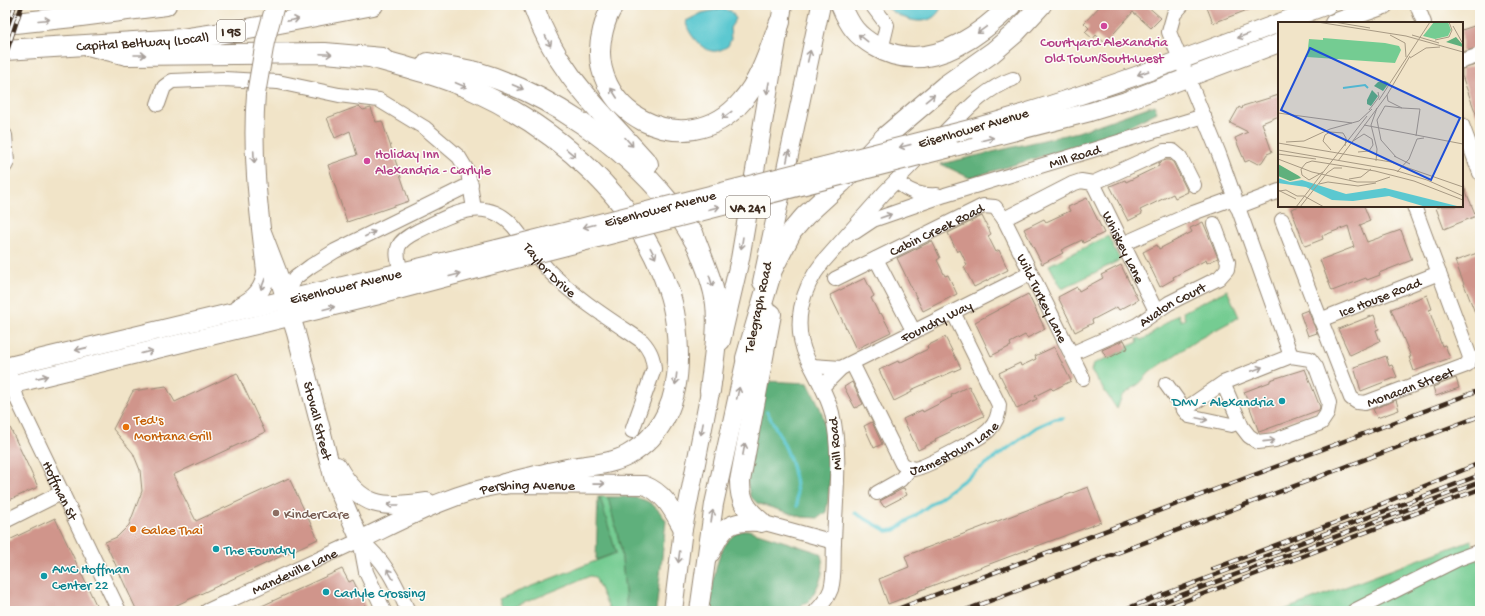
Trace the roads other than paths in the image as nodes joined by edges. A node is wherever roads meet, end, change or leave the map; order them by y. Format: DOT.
graph roads {
  1 [pos="166,5"];
  2 [pos="275,5"];
  3 [pos="373,5"];
  4 [pos="533,5"];
  5 [pos="614,5"];
  6 [pos="821,5"];
  7 [pos="841,5"];
  8 [pos="872,5"];
  9 [pos="1011,5"];
  10 [pos="1041,5"];
  11 [pos="1182,5"];
  12 [pos="1327,5"];
  13 [pos="1384,5"];
  14 [pos="1417,5"];
  15 [pos="782,13"];
  16 [pos="1281,22"];
  17 [pos="1337,22"];
  18 [pos="1424,22"];
  19 [pos="1278,23"];
  20 [pos="5,24"];
  21 [pos="1278,43"];
  22 [pos="88,45"];
  23 [pos="5,50"];
  24 [pos="881,50"];
  25 [pos="1480,55"];
  26 [pos="370,57"];
  27 [pos="1179,60"];
  28 [pos="1463,61"];
  29 [pos="1187,77"];
  30 [pos="1013,79"];
  31 [pos="158,104"];
  32 [pos="1204,116"];
  33 [pos="1463,128"];
  34 [pos="5,135"];
  35 [pos="5,166"];
  36 [pos="1480,173"];
  37 [pos="896,181"];
  38 [pos="841,183"];
  39 [pos="1093,183"];
  40 [pos="471,184"];
  41 [pos="1194,185"];
  42 [pos="1278,190"];
  43 [pos="945,195"];
  44 [pos="1235,203"];
  45 [pos="1414,207"];
  46 [pos="474,209"];
  47 [pos="1004,219"];
  48 [pos="1282,220"];
  49 [pos="1214,224"];
  50 [pos="262,232"];
  51 [pos="840,242"];
  52 [pos="1123,244"];
  53 [pos="697,245"];
  54 [pos="498,256"];
  55 [pos="876,259"];
  56 [pos="400,271"];
  57 [pos="1031,273"];
  58 [pos="1439,273"];
  59 [pos="835,279"];
  60 [pos="285,300"];
  61 [pos="1156,311"];
  62 [pos="953,312"];
  63 [pos="214,317"];
  64 [pos="291,317"];
  65 [pos="1320,320"];
  66 [pos="914,332"];
  67 [pos="105,344"];
  68 [pos="1071,354"];
  69 [pos="1291,356"];
  70 [pos="746,358"];
  71 [pos="109,361"];
  72 [pos="847,365"];
  73 [pos="812,366"];
  74 [pos="6,367"];
  75 [pos="1083,378"];
  76 [pos="1223,383"];
  77 [pos="1166,384"];
  78 [pos="9,385"];
  79 [pos="822,387"];
  80 [pos="710,391"];
  81 [pos="1184,410"];
  82 [pos="1239,422"];
  83 [pos="730,428"];
  84 [pos="632,431"];
  85 [pos="323,438"];
  86 [pos="911,468"];
  87 [pos="504,484"];
  88 [pos="63,492"];
  89 [pos="877,493"];
  90 [pos="445,499"];
  91 [pos="5,521"];
  92 [pos="761,522"];
  93 [pos="683,529"];
  94 [pos="360,540"];
  95 [pos="834,542"];
  96 [pos="1480,550"];
  97 [pos="704,568"];
  98 [pos="119,611"];
  99 [pos="207,611"];
  100 [pos="384,611"];
  101 [pos="408,611"];
  102 [pos="673,611"];
  103 [pos="699,611"];
  104 [pos="816,611"];
  105 [pos="1354,611"];
  20 -- 1 [label="highway, one-way"];
  2 -- 50 [label="main road, one-way, bridge"];
  22 -- 3 [label="highway, Capital Beltway (Local) / I 95, one-way"];
  4 -- 53 [label="highway, one-way"];
  15 -- 5 [label="highway, one-way"];
  70 -- 6 [label="main road, Telegraph Road / VA 241, one-way"];
  24 -- 7 [label="highway, one-way"];
  8 -- 24 [label="street"];
  9 -- 24 [label="highway, one-way"];
  38 -- 10 [label="highway, one-way"];
  11 -- 27 [label="street"];
  12 -- 16 [label="main road, Eisenhower Avenue, one-way"];
  13 -- 17 [label="main road"];
  14 -- 18 [label="street"];
  15 -- 80 [label="main road, Telegraph Road / VA 241, one-way"];
  19 -- 27 [label="main road, Eisenhower Avenue, one-way"];
  21 -- 29 [label="main road, Eisenhower Avenue"];
  22 -- 23 [label="highway, Capital Beltway (Local) / I 95"];
  22 -- 26 [label="highway, one-way"];
  25 -- 28 [label="street"];
  26 -- 53 [label="highway, one-way"];
  26 -- 87 [label="highway, one-way"];
  27 -- 29 [label="street"];
  27 -- 54 [label="main road, Eisenhower Avenue, one-way, bridge"];
  29 -- 32 [label="street"];
  54 -- 29 [label="main road, Eisenhower Avenue, one-way, bridge"];
  30 -- 37 [label="street"];
  31 -- 40 [label="street"];
  32 -- 43 [label="street, Mill Road"];
  32 -- 44 [label="street"];
  33 -- 36 [label="street"];
  34 -- 35 [label="street"];
  37 -- 43 [label="street, Mill Road"];
  37 -- 51 [label="street, Mill Road"];
  38 -- 70 [label="highway"];
  92 -- 38 [label="highway, one-way"];
  39 -- 41 [label="street, Cabin Creek Road"];
  39 -- 47 [label="street, Cabin Creek Road"];
  39 -- 52 [label="street, Whiskey Lane"];
  40 -- 46 [label="street"];
  60 -- 40 [label="street, one-way"];
  42 -- 44 [label="street"];
  51 -- 43 [label="street, Mill Road, one-way"];
  44 -- 52 [label="street"];
  44 -- 69 [label="street"];
  45 -- 58 [label="street, Monacan Street"];
  46 -- 56 [label="street, Taylor Drive"];
  46 -- 84 [label="street, Taylor Drive"];
  47 -- 55 [label="street, Cabin Creek Road"];
  47 -- 57 [label="street, Wild Turkey Lane"];
  48 -- 65 [label="street, Monacan Street"];
  49 -- 61 [label="street, Avalon Court"];
  50 -- 60 [label="main road, Stovall Street"];
  50 -- 63 [label="main road, one-way"];
  51 -- 73 [label="street, Mill Road"];
  52 -- 61 [label="street, Whiskey Lane"];
  53 -- 80 [label="highway, one-way"];
  54 -- 56 [label="main road, Eisenhower Avenue"];
  64 -- 54 [label="main road, Eisenhower Avenue, one-way"];
  55 -- 59 [label="street, Cabin Creek Road"];
  55 -- 66 [label="street"];
  56 -- 60 [label="main road, Eisenhower Avenue"];
  57 -- 62 [label="street, Foundry Way"];
  57 -- 68 [label="street, Wild Turkey Lane"];
  58 -- 65 [label="street, Ice House Road"];
  58 -- 65 [label="street, Monacan Street"];
  60 -- 63 [label="main road, Eisenhower Avenue"];
  60 -- 64 [label="main road, Stovall Street"];
  61 -- 68 [label="street, Avalon Court"];
  62 -- 66 [label="street, Foundry Way"];
  62 -- 86 [label="street, Jamestown Lane"];
  63 -- 67 [label="main road, Eisenhower Avenue"];
  71 -- 64 [label="main road, Eisenhower Avenue, one-way"];
  64 -- 85 [label="main road, Stovall Street"];
  66 -- 72 [label="street, Foundry Way"];
  67 -- 71 [label="street"];
  67 -- 74 [label="main road, Eisenhower Avenue, one-way"];
  68 -- 75 [label="street, Wild Turkey Lane"];
  76 -- 69 [label="street, one-way"];
  82 -- 69 [label="street, one-way"];
  83 -- 70 [label="main road, Telegraph Road / VA 241, one-way"];
  78 -- 71 [label="main road, Eisenhower Avenue, one-way"];
  72 -- 73 [label="street"];
  72 -- 79 [label="street, Foundry Way"];
  72 -- 86 [label="street, Jamestown Lane"];
  73 -- 79 [label="street, Mill Road"];
  74 -- 78 [label="street, Hoffman St"];
  76 -- 81 [label="street"];
  76 -- 82 [label="street"];
  77 -- 81 [label="street"];
  78 -- 88 [label="street, Hoffman St"];
  79 -- 95 [label="street, Mill Road"];
  80 -- 93 [label="main road, Telegraph Road / VA 241, one-way"];
  81 -- 82 [label="street, one-way"];
  83 -- 92 [label="main road"];
  97 -- 83 [label="main road, Telegraph Road / VA 241, one-way"];
  90 -- 85 [label="main road, one-way"];
  85 -- 94 [label="main road, Stovall Street"];
  86 -- 89 [label="street"];
  87 -- 90 [label="main road, Pershing Avenue"];
  87 -- 93 [label="main road, Pershing Avenue, one-way"];
  88 -- 91 [label="street"];
  88 -- 98 [label="street, Hoffman St"];
  90 -- 94 [label="main road, Pershing Avenue"];
  92 -- 95 [label="street"];
  92 -- 97 [label="main road"];
  93 -- 102 [label="main road, Telegraph Road / VA 241, one-way"];
  94 -- 99 [label="street, Mandeville Lane"];
  94 -- 100 [label="street, Stovall Street"];
  101 -- 94 [label="street, Stovall Street, one-way"];
  95 -- 104 [label="street, Mill Road"];
  96 -- 105 [label="street"];
  97 -- 103 [label="main road, Telegraph Road / VA 241"];
}
